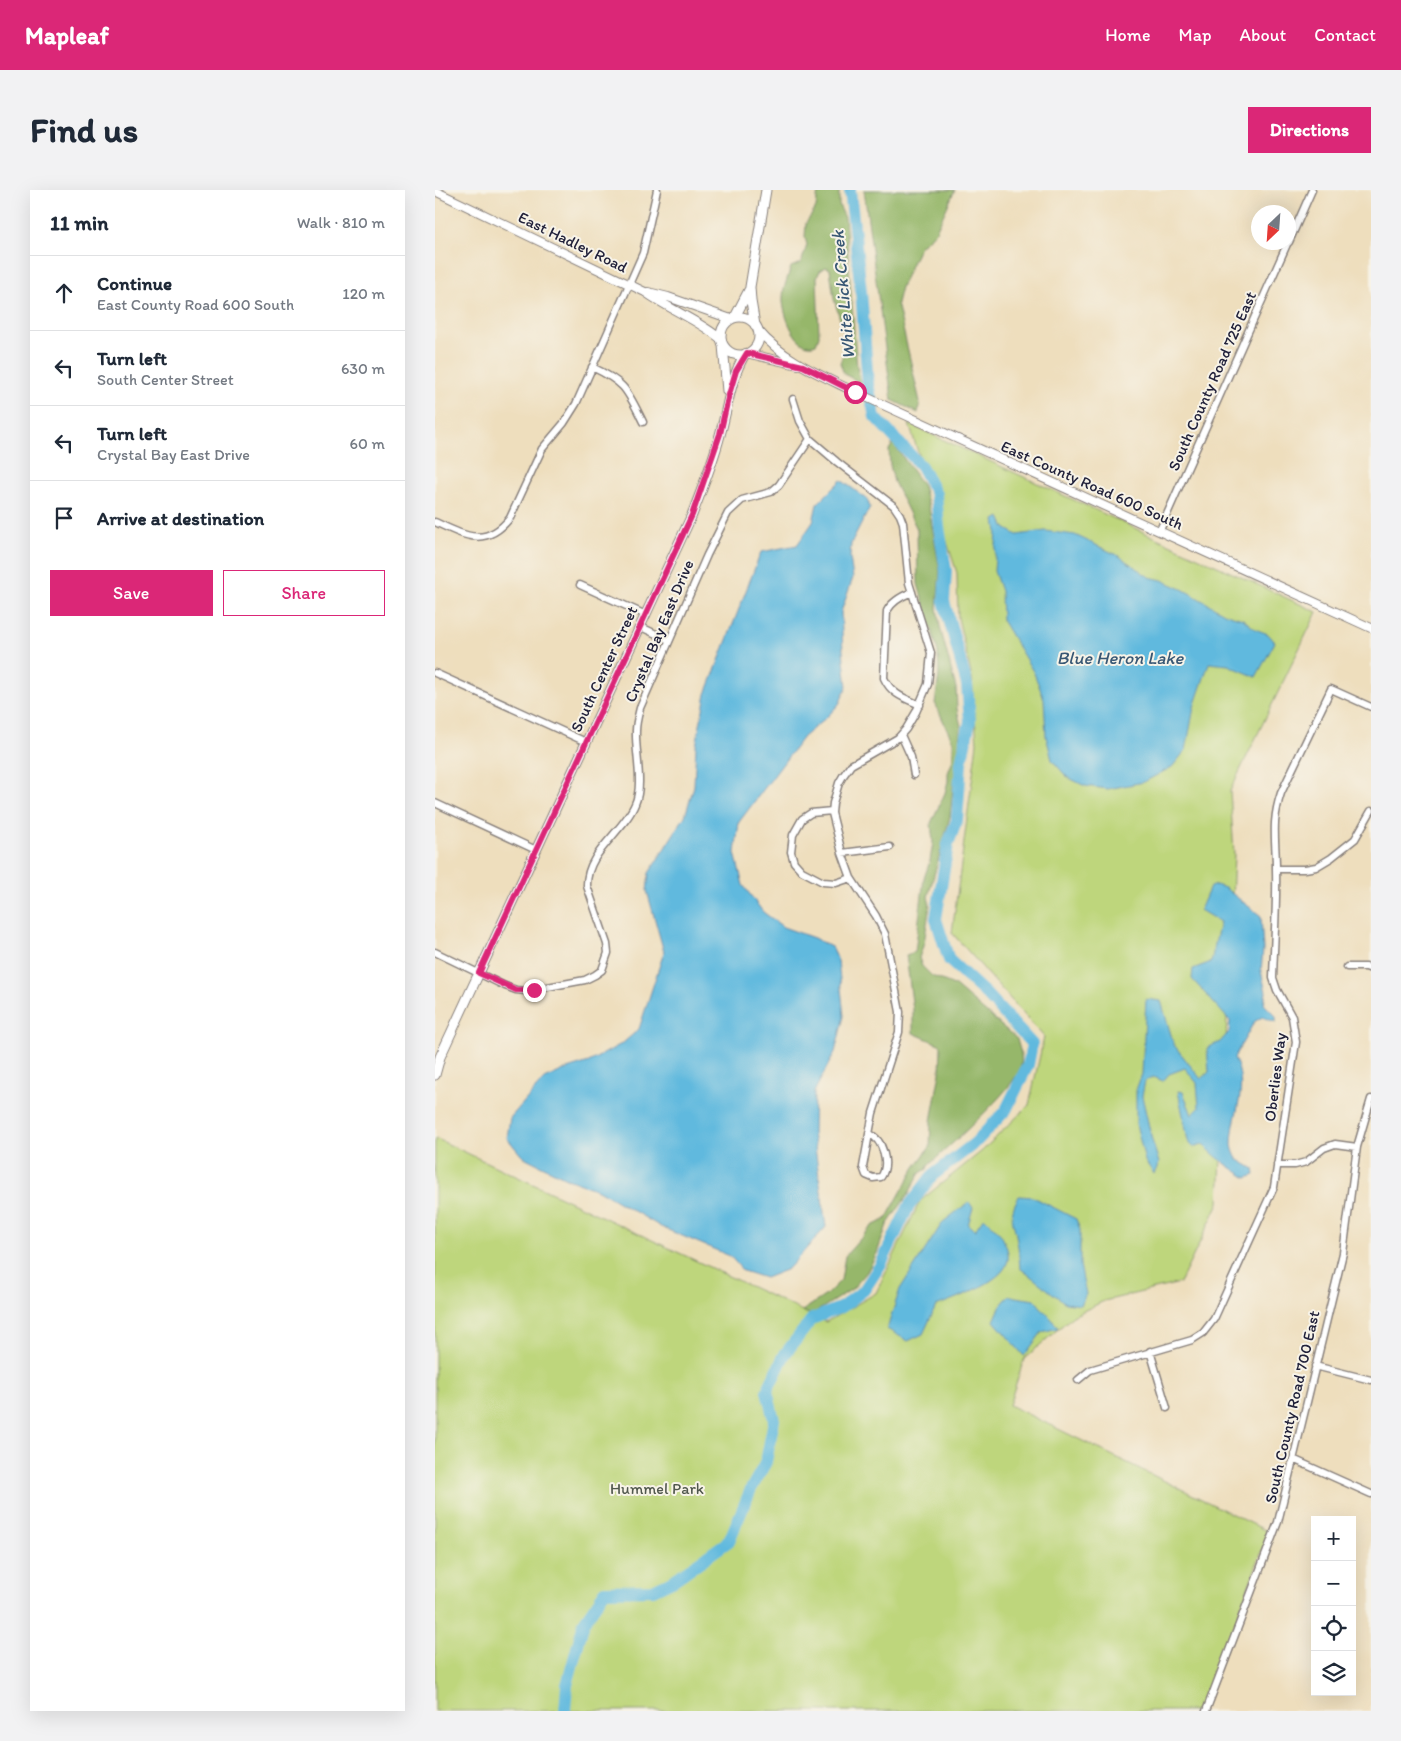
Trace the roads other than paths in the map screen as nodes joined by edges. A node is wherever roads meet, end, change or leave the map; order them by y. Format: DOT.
graph roads {
  1 [pos="657,190"];
  2 [pos="766,190"];
  3 [pos="1312,190"];
  4 [pos="435,191"];
  5 [pos="1296,225"];
  6 [pos="1284,250"];
  7 [pos="629,284"];
  8 [pos="750,287"];
  9 [pos="645,292"];
  10 [pos="733,318"];
  11 [pos="757,328"];
  12 [pos="723,342"];
  13 [pos="746,354"];
  14 [pos="803,366"];
  15 [pos="592,368"];
  16 [pos="728,398"];
  17 [pos="793,400"];
  18 [pos="643,422"];
  19 [pos="810,438"];
  20 [pos="435,522"];
  21 [pos="1160,530"];
  22 [pos="579,585"];
  23 [pos="912,592"];
  24 [pos="646,615"];
  25 [pos="641,627"];
  26 [pos="1371,628"];
  27 [pos="669,640"];
  28 [pos="435,673"];
  29 [pos="920,705"];
  30 [pos="1371,707"];
  31 [pos="901,735"];
  32 [pos="586,742"];
  33 [pos="914,775"];
  34 [pos="435,803"];
  35 [pos="832,811"];
  36 [pos="1371,811"];
  37 [pos="890,848"];
  38 [pos="535,850"];
  39 [pos="842,853"];
  40 [pos="1276,869"];
  41 [pos="851,878"];
  42 [pos="435,952"];
  43 [pos="1347,967"];
  44 [pos="1371,969"];
  45 [pos="479,973"];
  46 [pos="437,1058"];
  47 [pos="435,1076"];
  48 [pos="1371,1100"];
  49 [pos="869,1134"];
  50 [pos="1357,1147"];
  51 [pos="1277,1165"];
  52 [pos="1149,1351"];
  53 [pos="1315,1366"];
  54 [pos="1078,1380"];
  55 [pos="1371,1380"];
  56 [pos="1167,1408"];
  57 [pos="1293,1460"];
  58 [pos="1371,1494"];
  59 [pos="1206,1711"];
  1 -- 7 [label="street"];
  2 -- 8 [label="main road"];
  3 -- 5 [label="street, South County Road 725 East"];
  4 -- 7 [label="street, East Hadley Road"];
  6 -- 21 [label="street, South County Road 725 East"];
  7 -- 9 [label="street, East Hadley Road"];
  7 -- 15 [label="street"];
  8 -- 10 [label="main road"];
  8 -- 11 [label="main road"];
  9 -- 10 [label="street, East Hadley Road"];
  9 -- 12 [label="street, East Hadley Road"];
  10 -- 11 [label="main road"];
  10 -- 12 [label="main road"];
  11 -- 13 [label="main road"];
  11 -- 14 [label="street, East County Road 600 South"];
  12 -- 13 [label="main road"];
  12 -- 16 [label="main road, South Center Street"];
  13 -- 14 [label="street, East County Road 600 South"];
  13 -- 16 [label="main road, South Center Street"];
  14 -- 21 [label="street, East County Road 600 South"];
  15 -- 18 [label="street"];
  15 -- 20 [label="street"];
  16 -- 24 [label="main road, South Center Street"];
  17 -- 19 [label="street"];
  19 -- 23 [label="street"];
  19 -- 27 [label="street, Crystal Bay East Drive"];
  21 -- 26 [label="street, East County Road 600 South"];
  22 -- 24 [label="street"];
  23 -- 29 [label="street"];
  23 -- 29 [label="street"];
  24 -- 25 [label="main road, South Center Street"];
  25 -- 27 [label="street"];
  25 -- 32 [label="main road, South Center Street"];
  27 -- 45 [label="street, Crystal Bay East Drive"];
  28 -- 32 [label="street"];
  29 -- 31 [label="street"];
  30 -- 40 [label="street, Oberlies Way"];
  31 -- 33 [label="street"];
  31 -- 35 [label="street"];
  32 -- 38 [label="main road, South Center Street"];
  34 -- 38 [label="street"];
  35 -- 39 [label="street"];
  35 -- 41 [label="street"];
  36 -- 40 [label="street"];
  37 -- 39 [label="street"];
  38 -- 45 [label="main road, South Center Street"];
  39 -- 41 [label="street"];
  40 -- 51 [label="street, Oberlies Way"];
  41 -- 49 [label="street"];
  42 -- 45 [label="street, Crystal Bay East Drive"];
  43 -- 44 [label="street"];
  45 -- 46 [label="main road, South Center Street"];
  46 -- 47 [label="main road, South Center Street"];
  48 -- 50 [label="street, South County Road 700 East"];
  49 -- 49 [label="street"];
  50 -- 51 [label="street"];
  50 -- 53 [label="street, South County Road 700 East"];
  51 -- 52 [label="street, Oberlies Way"];
  52 -- 54 [label="street, Oberlies Way"];
  52 -- 56 [label="street"];
  53 -- 55 [label="street"];
  53 -- 57 [label="street, South County Road 700 East"];
  57 -- 58 [label="street"];
  57 -- 59 [label="street, South County Road 700 East"];
}
